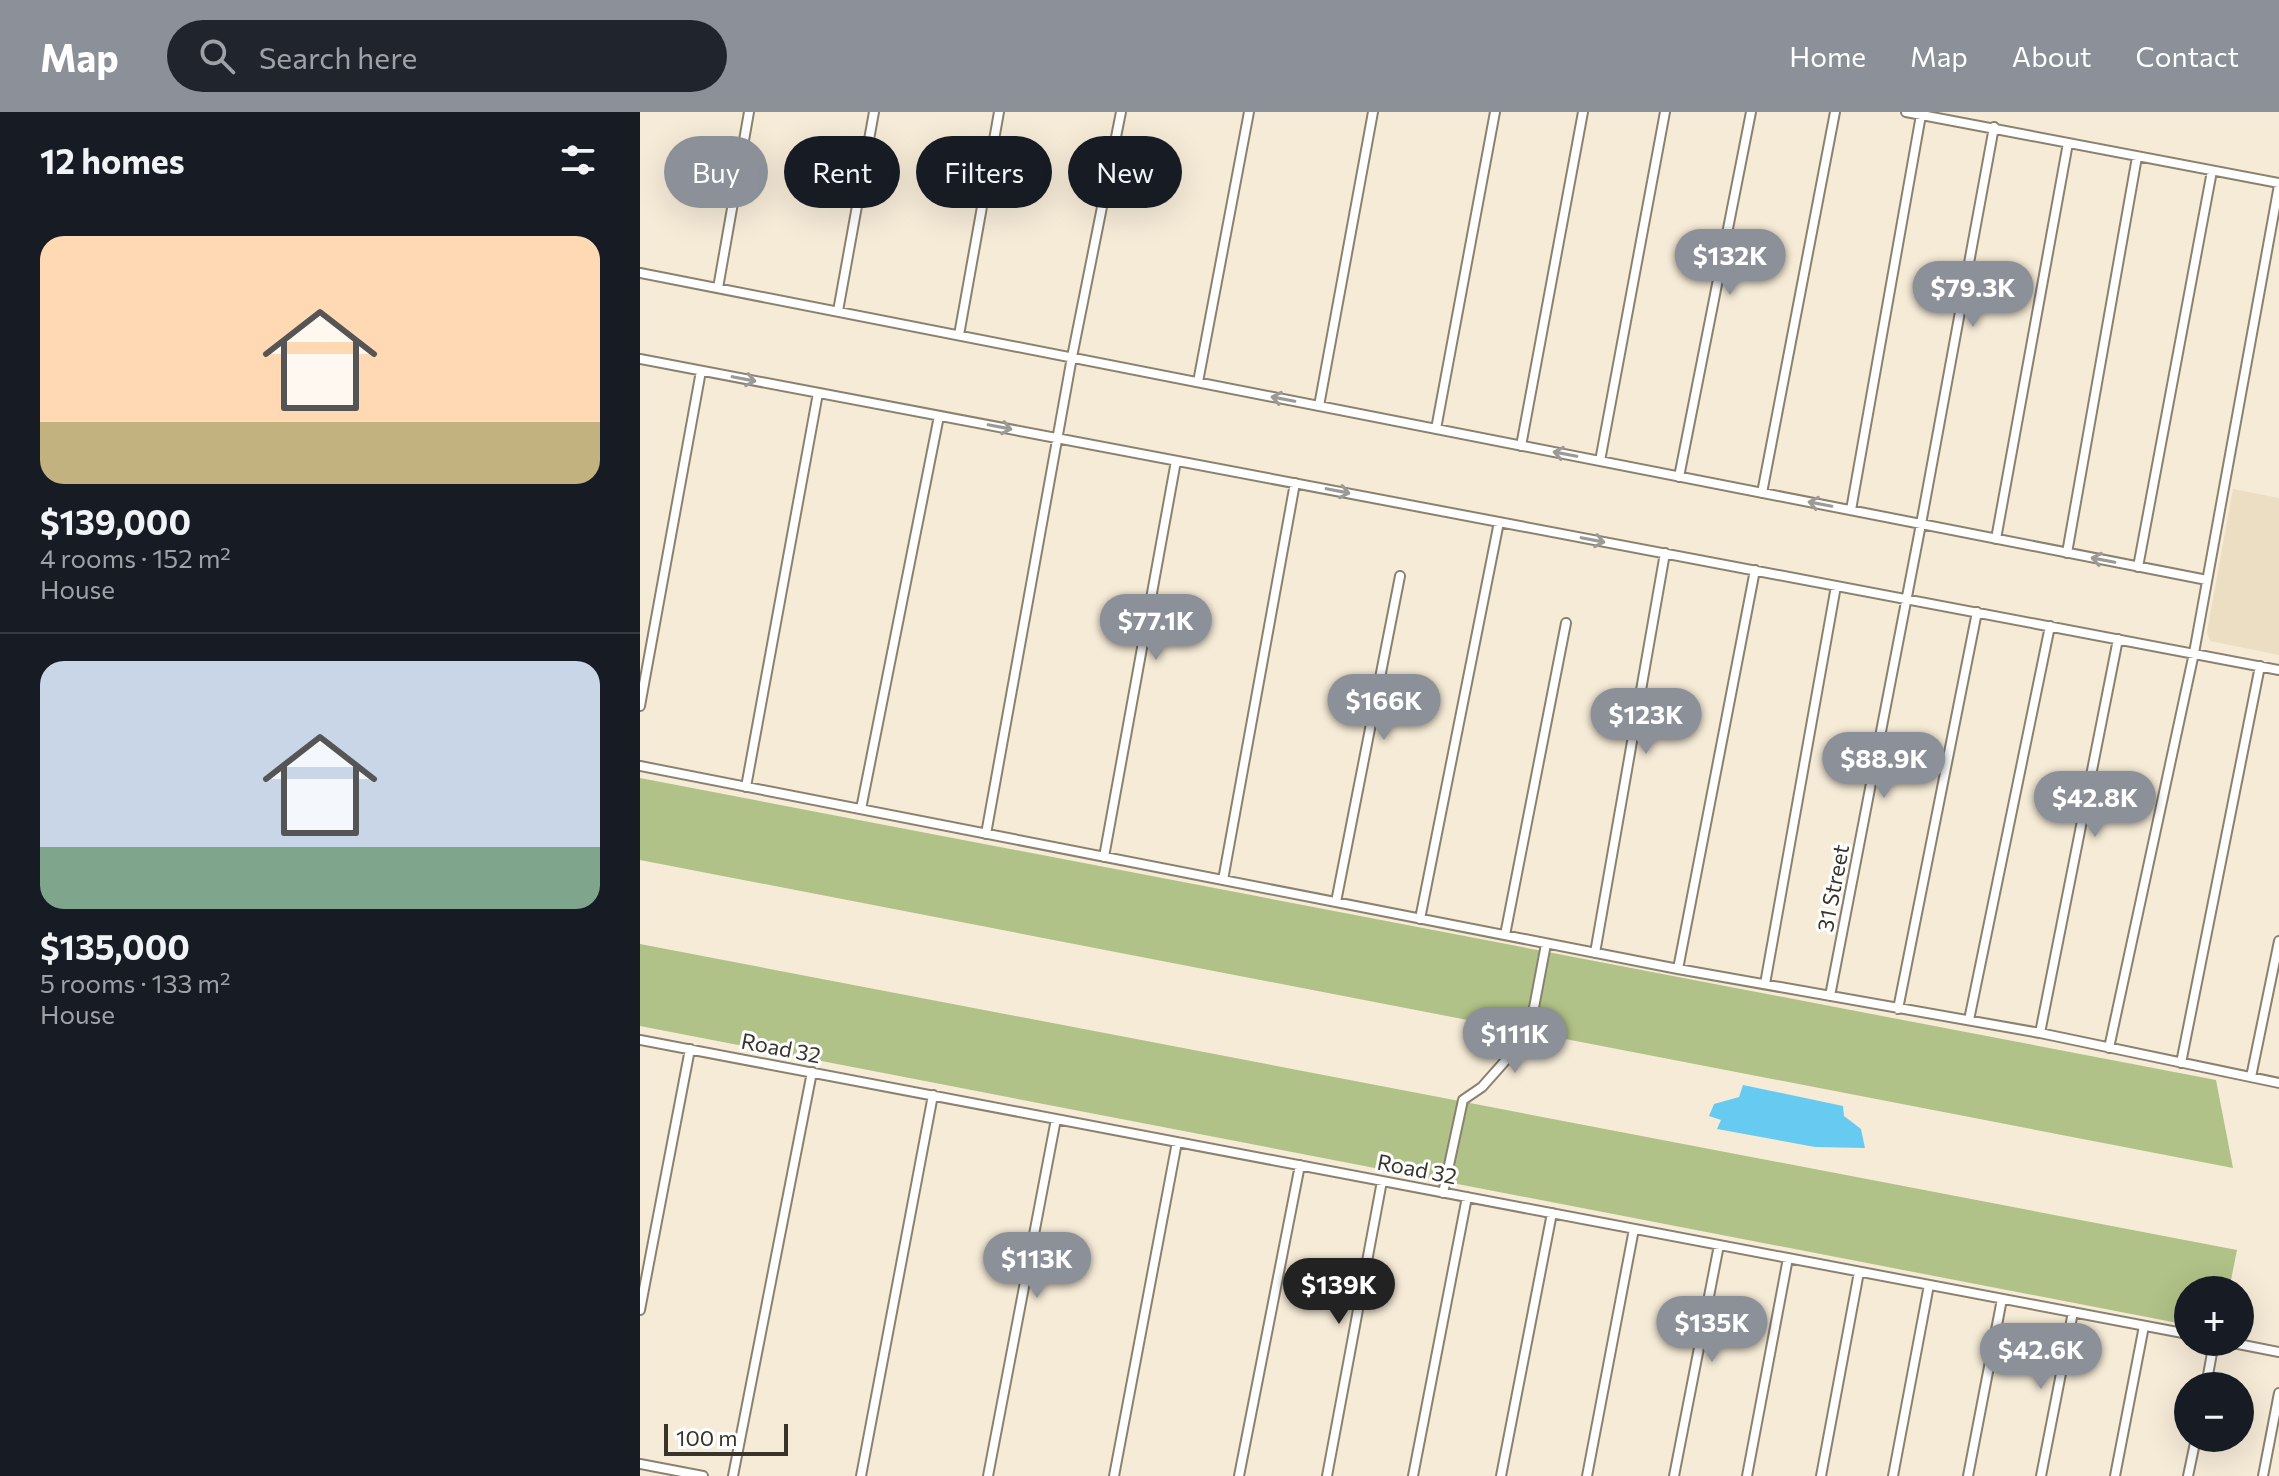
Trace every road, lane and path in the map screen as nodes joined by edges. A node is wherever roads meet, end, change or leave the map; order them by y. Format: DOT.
graph roads {
  1 [pos="749,112"];
  2 [pos="874,112"];
  3 [pos="999,112"];
  4 [pos="1121,112"];
  5 [pos="1249,112"];
  6 [pos="1373,112"];
  7 [pos="1495,112"];
  8 [pos="1583,112"];
  9 [pos="1665,112"];
  10 [pos="1751,112"];
  11 [pos="1835,112"];
  12 [pos="1906,112"];
  13 [pos="1921,115"];
  14 [pos="1994,127"];
  15 [pos="2068,143"];
  16 [pos="2137,157"];
  17 [pos="2212,171"];
  18 [pos="2279,184"];
  19 [pos="640,273"];
  20 [pos="718,288"];
  21 [pos="838,311"];
  22 [pos="959,335"];
  23 [pos="1072,357"];
  24 [pos="640,359"];
  25 [pos="701,371"];
  26 [pos="1198,382"];
  27 [pos="818,393"];
  28 [pos="1319,406"];
  29 [pos="939,416"];
  30 [pos="1436,429"];
  31 [pos="1058,438"];
  32 [pos="1521,446"];
  33 [pos="1176,461"];
  34 [pos="1600,461"];
  35 [pos="1679,477"];
  36 [pos="1295,483"];
  37 [pos="1762,493"];
  38 [pos="1851,510"];
  39 [pos="1499,522"];
  40 [pos="1921,524"];
  41 [pos="1996,539"];
  42 [pos="1665,553"];
  43 [pos="2067,553"];
  44 [pos="2138,567"];
  45 [pos="1755,570"];
  46 [pos="1400,576"];
  47 [pos="2207,580"];
  48 [pos="1836,586"];
  49 [pos="1907,599"];
  50 [pos="1977,612"];
  51 [pos="1566,623"];
  52 [pos="2050,626"];
  53 [pos="2118,639"];
  54 [pos="2194,653"];
  55 [pos="2260,666"];
  56 [pos="2279,670"];
  57 [pos="640,706"];
  58 [pos="640,766"];
  59 [pos="746,787"];
  60 [pos="861,809"];
  61 [pos="986,834"];
  62 [pos="1104,857"];
  63 [pos="1223,880"];
  64 [pos="1336,902"];
  65 [pos="1420,919"];
  66 [pos="1505,935"];
  67 [pos="2279,941"];
  68 [pos="1546,944"];
  69 [pos="1595,953"];
  70 [pos="1678,969"];
  71 [pos="1765,984"];
  72 [pos="1830,996"];
  73 [pos="1898,1009"];
  74 [pos="1969,1020"];
  75 [pos="2040,1033"];
  76 [pos="640,1040"];
  77 [pos="2109,1048"];
  78 [pos="690,1049"];
  79 [pos="2181,1063"];
  80 [pos="812,1072"];
  81 [pos="2251,1077"];
  82 [pos="2279,1083"];
  83 [pos="933,1095"];
  84 [pos="1056,1119"];
  85 [pos="1177,1142"];
  86 [pos="1300,1165"];
  87 [pos="1382,1181"];
  88 [pos="1443,1193"];
  89 [pos="1467,1197"];
  90 [pos="1552,1213"];
  91 [pos="1634,1229"];
  92 [pos="1719,1245"];
  93 [pos="1788,1258"];
  94 [pos="1859,1272"];
  95 [pos="1929,1285"];
  96 [pos="2002,1299"];
  97 [pos="640,1310"];
  98 [pos="2073,1312"];
  99 [pos="2144,1326"];
  100 [pos="2174,1331"];
  101 [pos="2254,1347"];
  102 [pos="2279,1352"];
  103 [pos="2279,1393"];
  104 [pos="2193,1452"];
  105 [pos="640,1464"];
  106 [pos="703,1476"];
  107 [pos="733,1476"];
  108 [pos="861,1476"];
  109 [pos="988,1476"];
  110 [pos="1114,1476"];
  111 [pos="1239,1476"];
  112 [pos="1327,1476"];
  113 [pos="1413,1476"];
  114 [pos="1501,1476"];
  115 [pos="1587,1476"];
  116 [pos="1674,1476"];
  117 [pos="1747,1476"];
  118 [pos="1821,1476"];
  119 [pos="1893,1476"];
  120 [pos="1968,1476"];
  121 [pos="2041,1476"];
  122 [pos="2115,1476"];
  123 [pos="2188,1476"];
  124 [pos="2263,1476"];
  1 -- 20 [label="street"];
  2 -- 21 [label="street"];
  3 -- 22 [label="street"];
  4 -- 23 [label="street"];
  5 -- 26 [label="street"];
  6 -- 28 [label="street"];
  7 -- 30 [label="street"];
  8 -- 32 [label="street"];
  9 -- 34 [label="street"];
  10 -- 35 [label="street"];
  11 -- 37 [label="street"];
  12 -- 13 [label="street"];
  13 -- 14 [label="street"];
  13 -- 38 [label="street"];
  14 -- 15 [label="street"];
  14 -- 40 [label="street, 31 Street"];
  15 -- 16 [label="street"];
  15 -- 41 [label="street"];
  16 -- 17 [label="street"];
  16 -- 43 [label="street"];
  17 -- 18 [label="street"];
  17 -- 44 [label="street"];
  18 -- 47 [label="street"];
  19 -- 20 [label="street"];
  20 -- 21 [label="street"];
  21 -- 22 [label="street"];
  22 -- 23 [label="street"];
  23 -- 26 [label="street"];
  23 -- 31 [label="street"];
  24 -- 25 [label="street"];
  25 -- 27 [label="street, one-way"];
  25 -- 57 [label="street"];
  28 -- 26 [label="street, one-way"];
  27 -- 29 [label="street"];
  27 -- 59 [label="street"];
  28 -- 30 [label="street"];
  29 -- 31 [label="street, one-way"];
  29 -- 60 [label="street"];
  30 -- 32 [label="street"];
  31 -- 33 [label="street"];
  31 -- 61 [label="street"];
  34 -- 32 [label="street, one-way"];
  33 -- 36 [label="street"];
  33 -- 62 [label="street"];
  34 -- 35 [label="street"];
  35 -- 37 [label="street"];
  36 -- 39 [label="street, one-way"];
  36 -- 63 [label="street"];
  38 -- 37 [label="street, one-way"];
  38 -- 40 [label="street"];
  39 -- 42 [label="street, one-way"];
  39 -- 65 [label="street"];
  40 -- 41 [label="street"];
  40 -- 49 [label="street, 31 Street"];
  41 -- 43 [label="street"];
  42 -- 45 [label="street"];
  42 -- 69 [label="street"];
  44 -- 43 [label="street, one-way"];
  44 -- 47 [label="street"];
  45 -- 48 [label="street"];
  45 -- 70 [label="street"];
  46 -- 64 [label="street"];
  47 -- 54 [label="street"];
  48 -- 49 [label="street"];
  48 -- 71 [label="street"];
  49 -- 50 [label="street"];
  49 -- 72 [label="street, 31 Street"];
  50 -- 52 [label="street"];
  50 -- 73 [label="street"];
  51 -- 66 [label="street"];
  52 -- 53 [label="street"];
  52 -- 74 [label="street"];
  53 -- 54 [label="street"];
  53 -- 75 [label="street"];
  54 -- 55 [label="street"];
  54 -- 77 [label="street"];
  55 -- 56 [label="street"];
  55 -- 79 [label="street"];
  58 -- 59 [label="street"];
  59 -- 60 [label="street"];
  60 -- 61 [label="street"];
  61 -- 62 [label="street"];
  62 -- 63 [label="street"];
  63 -- 64 [label="street"];
  64 -- 65 [label="street"];
  65 -- 66 [label="street"];
  66 -- 68 [label="street"];
  67 -- 81 [label="street"];
  68 -- 69 [label="street"];
  68 -- 88 [label="street"];
  69 -- 70 [label="street"];
  70 -- 71 [label="street"];
  71 -- 72 [label="street"];
  72 -- 73 [label="street"];
  73 -- 74 [label="street"];
  74 -- 75 [label="street"];
  75 -- 77 [label="street"];
  76 -- 78 [label="street, Road 32"];
  77 -- 79 [label="street"];
  78 -- 80 [label="street, Road 32"];
  78 -- 97 [label="street"];
  79 -- 81 [label="street"];
  80 -- 83 [label="street, Road 32"];
  80 -- 107 [label="street"];
  81 -- 82 [label="street"];
  83 -- 84 [label="street, Road 32"];
  83 -- 108 [label="street"];
  84 -- 85 [label="street, Road 32"];
  84 -- 109 [label="street"];
  85 -- 86 [label="street, Road 32"];
  85 -- 110 [label="street"];
  86 -- 87 [label="street, Road 32"];
  86 -- 111 [label="street"];
  87 -- 88 [label="street, Road 32"];
  87 -- 112 [label="street"];
  88 -- 89 [label="street, Road 32"];
  89 -- 90 [label="street, Road 32"];
  89 -- 113 [label="street"];
  90 -- 91 [label="street, Road 32"];
  90 -- 114 [label="street"];
  91 -- 92 [label="street, Road 32"];
  91 -- 115 [label="street"];
  92 -- 93 [label="street, Road 32"];
  92 -- 116 [label="street"];
  93 -- 94 [label="street, Road 32"];
  93 -- 117 [label="street"];
  94 -- 95 [label="street, Road 32"];
  94 -- 118 [label="street"];
  95 -- 96 [label="street, Road 32"];
  95 -- 119 [label="street"];
  96 -- 98 [label="street, Road 32"];
  96 -- 120 [label="street"];
  98 -- 99 [label="street, Road 32"];
  98 -- 121 [label="street"];
  99 -- 100 [label="street, Road 32"];
  99 -- 122 [label="street"];
  101 -- 102 [label="street"];
  103 -- 124 [label="street"];
  104 -- 123 [label="street"];
  105 -- 106 [label="street"];
}
